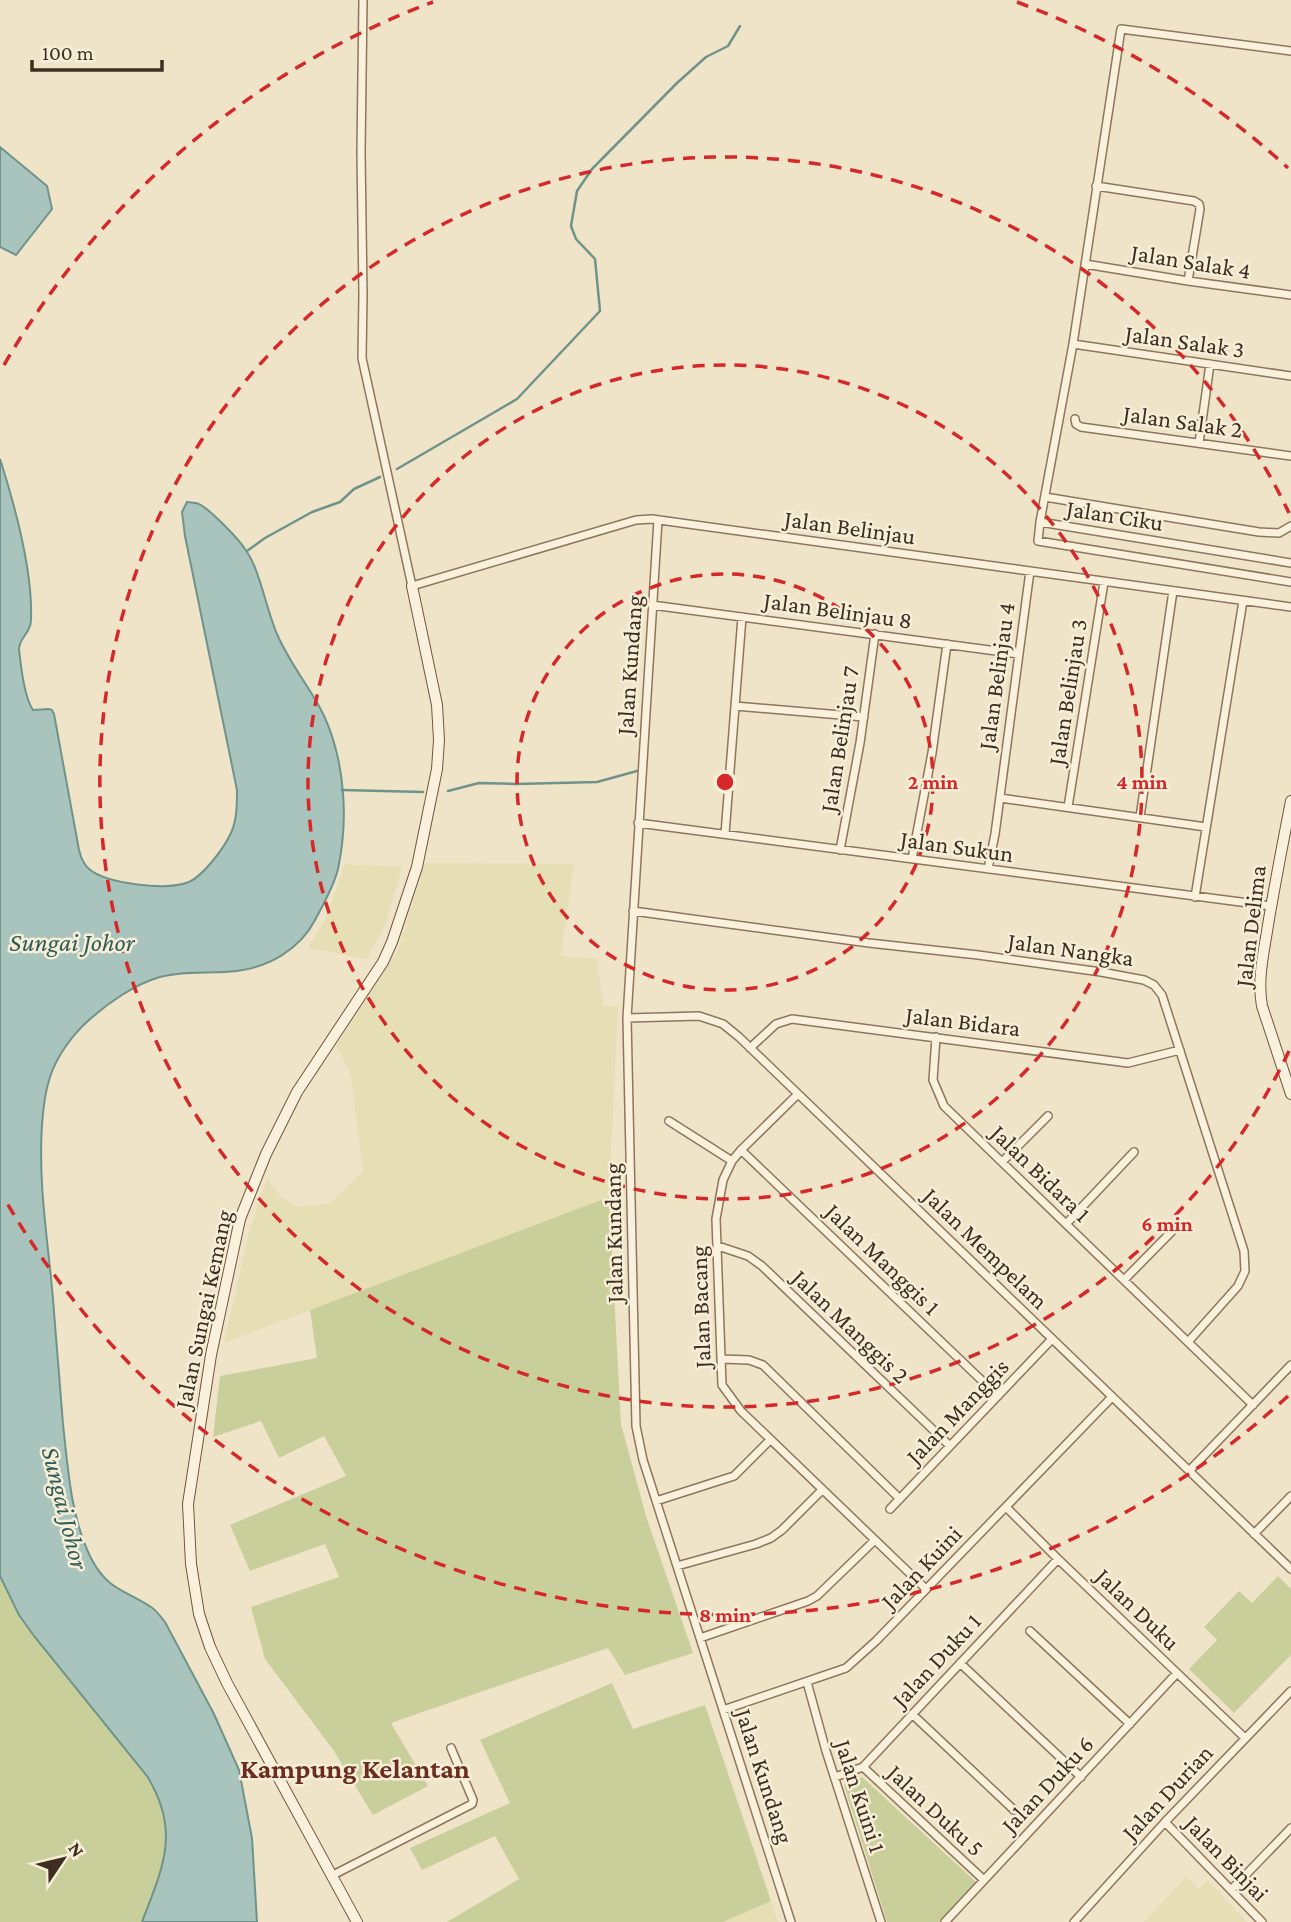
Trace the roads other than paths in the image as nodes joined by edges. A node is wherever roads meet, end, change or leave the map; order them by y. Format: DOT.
graph roads {
  1 [pos="363,0"];
  2 [pos="1291,51"];
  3 [pos="1096,186"];
  4 [pos="1085,264"];
  5 [pos="1188,281"];
  6 [pos="1291,295"];
  7 [pos="1073,344"];
  8 [pos="1210,364"];
  9 [pos="1291,376"];
  10 [pos="1075,419"];
  11 [pos="1199,443"];
  12 [pos="1291,456"];
  13 [pos="1045,497"];
  14 [pos="658,520"];
  15 [pos="1040,522"];
  16 [pos="1291,526"];
  17 [pos="1290,562"];
  18 [pos="1030,571"];
  19 [pos="1104,582"];
  20 [pos="1291,582"];
  21 [pos="412,586"];
  22 [pos="1173,591"];
  23 [pos="1243,601"];
  24 [pos="652,605"];
  25 [pos="1291,607"];
  26 [pos="741,617"];
  27 [pos="875,634"];
  28 [pos="947,644"];
  29 [pos="1019,654"];
  30 [pos="736,706"];
  31 [pos="864,717"];
  32 [pos="1000,798"];
  33 [pos="1291,801"];
  34 [pos="1068,807"];
  35 [pos="1140,817"];
  36 [pos="638,823"];
  37 [pos="1206,827"];
  38 [pos="725,834"];
  39 [pos="840,850"];
  40 [pos="912,859"];
  41 [pos="988,869"];
  42 [pos="1195,897"];
  43 [pos="1271,906"];
  44 [pos="633,911"];
  45 [pos="627,1017"];
  46 [pos="936,1037"];
  47 [pos="750,1048"];
  48 [pos="1180,1050"];
  49 [pos="797,1094"];
  50 [pos="1291,1094"];
  51 [pos="1048,1116"];
  52 [pos="669,1121"];
  53 [pos="741,1150"];
  54 [pos="1134,1152"];
  55 [pos="732,1161"];
  56 [pos="1002,1162"];
  57 [pos="1066,1224"];
  58 [pos="1178,1225"];
  59 [pos="718,1246"];
  60 [pos="1124,1280"];
  61 [pos="1052,1339"];
  62 [pos="1188,1342"];
  63 [pos="721,1359"];
  64 [pos="1291,1365"];
  65 [pos="998,1396"];
  66 [pos="1112,1397"];
  67 [pos="1253,1405"];
  68 [pos="770,1440"];
  69 [pos="950,1446"];
  70 [pos="1189,1471"];
  71 [pos="822,1490"];
  72 [pos="1291,1496"];
  73 [pos="900,1499"];
  74 [pos="656,1501"];
  75 [pos="1006,1507"];
  76 [pos="890,1509"];
  77 [pos="1254,1534"];
  78 [pos="875,1540"];
  79 [pos="1058,1559"];
  80 [pos="677,1566"];
  81 [pos="1291,1569"];
  82 [pos="926,1589"];
  83 [pos="1030,1631"];
  84 [pos="700,1638"];
  85 [pos="960,1663"];
  86 [pos="1177,1673"];
  87 [pos="807,1682"];
  88 [pos="1291,1691"];
  89 [pos="723,1710"];
  90 [pos="912,1714"];
  91 [pos="1130,1724"];
  92 [pos="1245,1738"];
  93 [pos="451,1748"];
  94 [pos="863,1767"];
  95 [pos="835,1777"];
  96 [pos="1081,1777"];
  97 [pos="1014,1810"];
  98 [pos="1165,1822"];
  99 [pos="1291,1828"];
  100 [pos="332,1875"];
  101 [pos="984,1880"];
  102 [pos="1231,1890"];
  103 [pos="357,1922"];
  104 [pos="791,1922"];
  105 [pos="881,1922"];
  106 [pos="945,1922"];
  107 [pos="1074,1922"];
  108 [pos="1262,1922"];
  1 -- 21 [label="street"];
  2 -- 3 [label="street"];
  3 -- 4 [label="street"];
  3 -- 5 [label="street"];
  4 -- 5 [label="street, Jalan Salak 4"];
  4 -- 7 [label="street"];
  5 -- 6 [label="street, Jalan Salak 4"];
  7 -- 8 [label="street, Jalan Salak 3"];
  7 -- 13 [label="street"];
  8 -- 9 [label="street, Jalan Salak 3"];
  8 -- 11 [label="street"];
  10 -- 11 [label="street, Jalan Salak 2"];
  11 -- 12 [label="street, Jalan Salak 2"];
  13 -- 15 [label="street"];
  13 -- 16 [label="street"];
  14 -- 18 [label="street, Jalan Belinjau"];
  14 -- 21 [label="street, Jalan Belinjau"];
  14 -- 24 [label="street, Jalan Kundang"];
  15 -- 17 [label="street, Jalan Ciku"];
  15 -- 20 [label="street, Jalan Ciku"];
  18 -- 19 [label="street, Jalan Belinjau"];
  18 -- 29 [label="street, Jalan Belinjau 4"];
  19 -- 22 [label="street, Jalan Belinjau"];
  19 -- 34 [label="street, Jalan Belinjau 3"];
  21 -- 100 [label="street, Jalan Sungai Kemang"];
  22 -- 23 [label="street, Jalan Belinjau"];
  22 -- 35 [label="street"];
  23 -- 25 [label="street, Jalan Belinjau"];
  23 -- 37 [label="street"];
  24 -- 26 [label="street, Jalan Belinjau 8"];
  24 -- 36 [label="street, Jalan Kundang"];
  26 -- 27 [label="street, Jalan Belinjau 8"];
  26 -- 30 [label="street"];
  27 -- 28 [label="street, Jalan Belinjau 8"];
  27 -- 31 [label="street, Jalan Belinjau 7"];
  28 -- 29 [label="street, Jalan Belinjau 8"];
  28 -- 40 [label="street"];
  29 -- 32 [label="street, Jalan Belinjau 4"];
  30 -- 31 [label="street"];
  30 -- 38 [label="street"];
  31 -- 39 [label="street, Jalan Belinjau 7"];
  32 -- 34 [label="street"];
  32 -- 41 [label="street, Jalan Belinjau 4"];
  33 -- 43 [label="street, Jalan Delima"];
  34 -- 35 [label="street"];
  35 -- 37 [label="street"];
  36 -- 38 [label="street, Jalan Sukun"];
  36 -- 44 [label="street, Jalan Kundang"];
  37 -- 42 [label="street"];
  38 -- 39 [label="street, Jalan Sukun"];
  39 -- 40 [label="street, Jalan Sukun"];
  40 -- 41 [label="street, Jalan Sukun"];
  41 -- 42 [label="street, Jalan Sukun"];
  42 -- 43 [label="street, Jalan Sukun"];
  43 -- 50 [label="street, Jalan Delima"];
  44 -- 45 [label="street, Jalan Kundang"];
  44 -- 48 [label="street, Jalan Nangka"];
  45 -- 47 [label="street, Jalan Mempelam"];
  45 -- 74 [label="street, Jalan Kundang"];
  46 -- 47 [label="street, Jalan Bidara"];
  46 -- 48 [label="street, Jalan Bidara"];
  46 -- 56 [label="street, Jalan Bidara 1"];
  47 -- 49 [label="street, Jalan Mempelam"];
  48 -- 62 [label="street, Jalan Nangka"];
  49 -- 53 [label="street, Jalan Bacang"];
  49 -- 61 [label="street, Jalan Mempelam"];
  51 -- 56 [label="street"];
  52 -- 55 [label="street"];
  53 -- 55 [label="street, Jalan Bacang"];
  53 -- 65 [label="street, Jalan Manggis 1"];
  54 -- 57 [label="street"];
  55 -- 59 [label="street, Jalan Bacang"];
  56 -- 57 [label="street, Jalan Bidara 1"];
  57 -- 60 [label="street, Jalan Bidara 1"];
  58 -- 60 [label="street"];
  59 -- 63 [label="street, Jalan Bacang"];
  59 -- 69 [label="street, Jalan Manggis 2"];
  60 -- 62 [label="street, Jalan Bidara 1"];
  61 -- 65 [label="street, Jalan Manggis"];
  61 -- 66 [label="street, Jalan Mempelam"];
  62 -- 67 [label="street, Jalan Bidara 1"];
  63 -- 68 [label="street, Jalan Bacang"];
  63 -- 73 [label="street"];
  64 -- 67 [label="street"];
  65 -- 69 [label="street, Jalan Manggis"];
  66 -- 70 [label="street, Jalan Mempelam"];
  66 -- 75 [label="street, Jalan Kuini"];
  67 -- 70 [label="street"];
  68 -- 71 [label="street, Jalan Bacang"];
  68 -- 74 [label="street"];
  69 -- 73 [label="street, Jalan Manggis"];
  70 -- 77 [label="street, Jalan Mempelam"];
  71 -- 78 [label="street, Jalan Bacang"];
  71 -- 80 [label="street"];
  72 -- 77 [label="street"];
  73 -- 76 [label="street, Jalan Manggis"];
  74 -- 80 [label="street, Jalan Kundang"];
  75 -- 79 [label="street, Jalan Duku"];
  75 -- 82 [label="street, Jalan Kuini"];
  77 -- 81 [label="street, Jalan Mempelam"];
  78 -- 82 [label="street, Jalan Bacang"];
  78 -- 84 [label="street"];
  79 -- 85 [label="street, Jalan Duku 1"];
  79 -- 86 [label="street, Jalan Duku"];
  80 -- 84 [label="street, Jalan Kundang"];
  82 -- 87 [label="street, Jalan Kuini"];
  83 -- 91 [label="street"];
  84 -- 89 [label="street, Jalan Kundang"];
  85 -- 90 [label="street, Jalan Duku 1"];
  85 -- 96 [label="street"];
  86 -- 91 [label="street, Jalan Duku 6"];
  86 -- 92 [label="street, Jalan Duku"];
  87 -- 89 [label="street, Jalan Kuini"];
  87 -- 95 [label="street, Jalan Kuini 1"];
  88 -- 92 [label="street, Jalan Durian"];
  89 -- 104 [label="street, Jalan Kundang"];
  90 -- 94 [label="street, Jalan Duku 1"];
  90 -- 97 [label="street"];
  91 -- 96 [label="street, Jalan Duku 6"];
  92 -- 98 [label="street, Jalan Durian"];
  93 -- 100 [label="street"];
  94 -- 95 [label="street, Jalan Duku 1"];
  94 -- 101 [label="street, Jalan Duku 5"];
  95 -- 105 [label="street, Jalan Kuini 1"];
  96 -- 101 [label="street, Jalan Duku 6"];
  98 -- 102 [label="street, Jalan Binjai"];
  98 -- 107 [label="street, Jalan Durian"];
  99 -- 102 [label="street"];
  100 -- 103 [label="street, Jalan Sungai Kemang"];
  101 -- 106 [label="street, Jalan Duku 6"];
  102 -- 108 [label="street, Jalan Binjai"];
}
